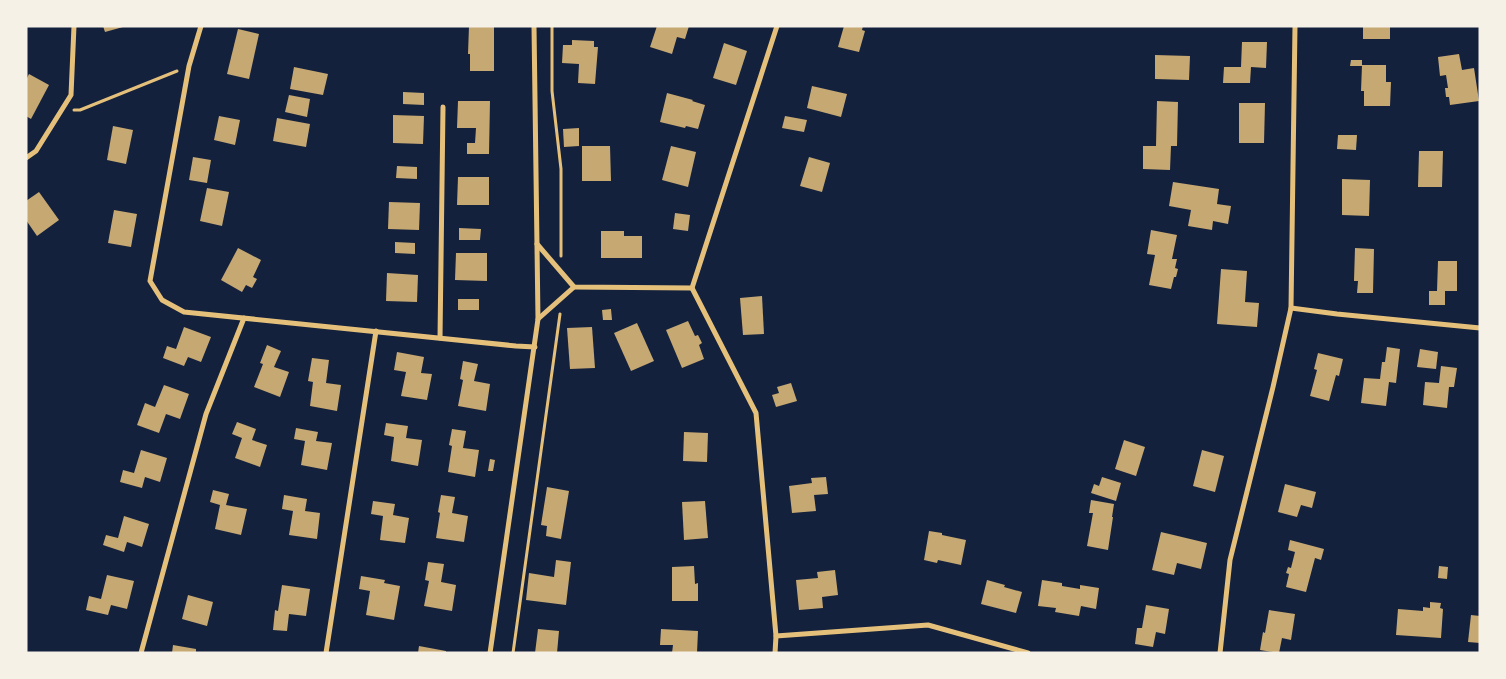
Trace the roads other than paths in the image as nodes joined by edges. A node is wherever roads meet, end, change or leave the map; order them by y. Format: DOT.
graph roads {
  1 [pos="74,26"];
  2 [pos="201,26"];
  3 [pos="534,26"];
  4 [pos="776,26"];
  5 [pos="1295,26"];
  6 [pos="443,107"];
  7 [pos="26,158"];
  8 [pos="537,243"];
  9 [pos="574,287"];
  10 [pos="692,288"];
  11 [pos="1291,308"];
  12 [pos="244,318"];
  13 [pos="538,319"];
  14 [pos="1480,328"];
  15 [pos="376,332"];
  16 [pos="440,338"];
  17 [pos="535,347"];
  18 [pos="776,636"];
  19 [pos="141,653"];
  20 [pos="326,653"];
  21 [pos="490,653"];
  22 [pos="775,653"];
  23 [pos="1028,653"];
  24 [pos="1220,653"];
  1 -- 7 [label="street"];
  2 -- 12 [label="street"];
  3 -- 8 [label="street"];
  4 -- 10 [label="street"];
  5 -- 11 [label="street"];
  6 -- 16 [label="street"];
  8 -- 9 [label="street"];
  8 -- 13 [label="street"];
  9 -- 10 [label="street"];
  9 -- 13 [label="street"];
  10 -- 18 [label="street"];
  11 -- 14 [label="street"];
  11 -- 24 [label="street"];
  12 -- 15 [label="street"];
  12 -- 19 [label="street"];
  13 -- 17 [label="street"];
  15 -- 16 [label="street"];
  15 -- 20 [label="street"];
  16 -- 17 [label="street"];
  17 -- 21 [label="street"];
  18 -- 22 [label="street"];
  18 -- 23 [label="street"];
}
